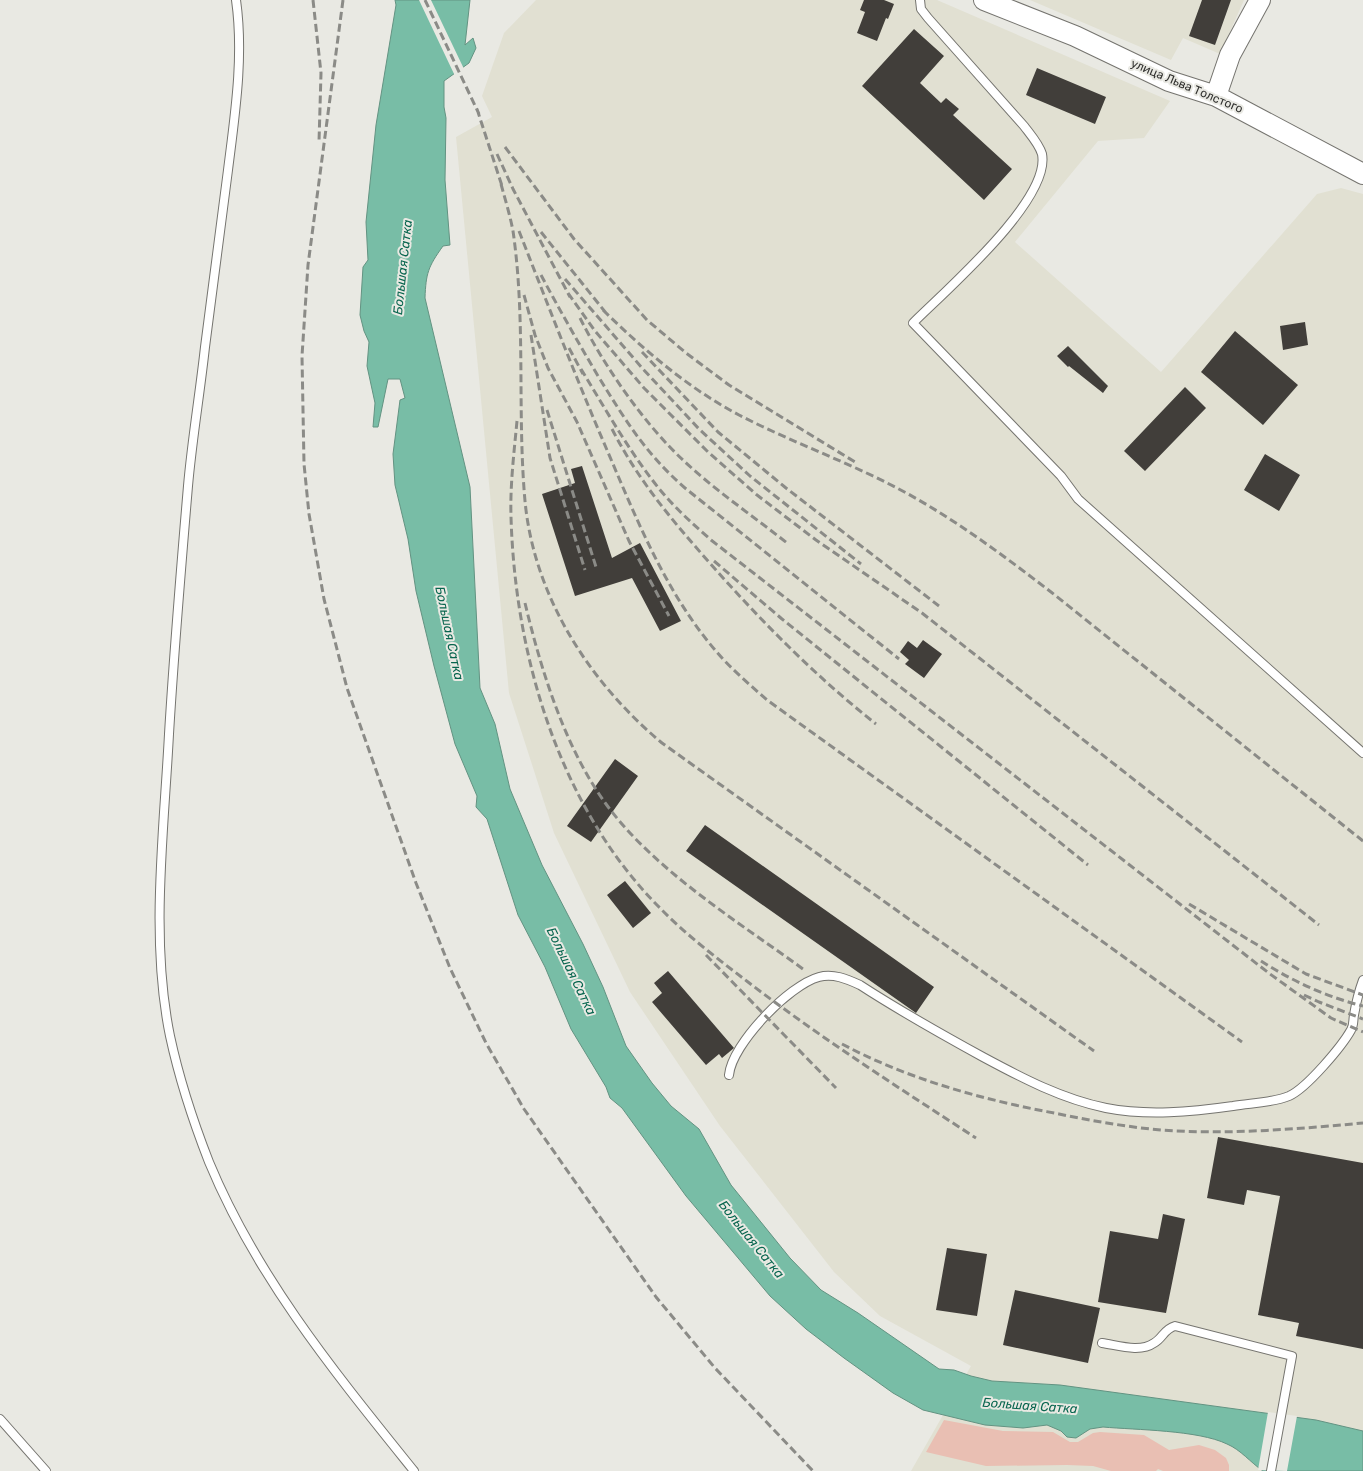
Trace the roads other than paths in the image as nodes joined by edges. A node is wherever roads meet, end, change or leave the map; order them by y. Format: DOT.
graph roads {
  1 [pos="236,0"];
  2 [pos="920,0"];
  3 [pos="984,0"];
  4 [pos="1260,0"];
  5 [pos="1216,96"];
  6 [pos="1363,174"];
  7 [pos="1363,753"];
  8 [pos="1363,980"];
  9 [pos="729,1076"];
  10 [pos="1102,1342"];
  11 [pos="0,1420"];
  12 [pos="46,1471"];
  13 [pos="414,1471"];
  14 [pos="1271,1471"];
  1 -- 13 [label="lane"];
  2 -- 7 [label="lane"];
  3 -- 5 [label="street, улица Льва Толстого"];
  4 -- 5 [label="street"];
  5 -- 6 [label="street, улица Льва Толстого"];
  8 -- 9 [label="lane"];
  10 -- 14 [label="lane"];
  11 -- 12 [label="lane"];
}
